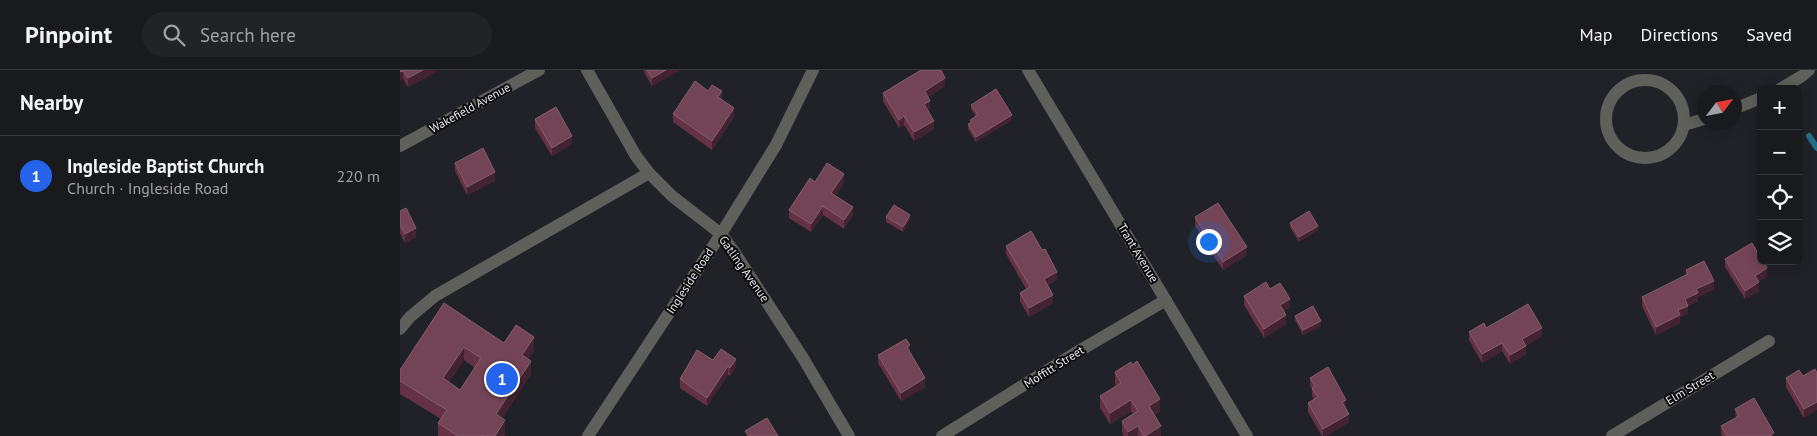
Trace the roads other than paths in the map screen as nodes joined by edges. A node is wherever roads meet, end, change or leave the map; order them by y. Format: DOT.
graph roads {
  1 [pos="539,70"];
  2 [pos="586,70"];
  3 [pos="813,70"];
  4 [pos="1028,70"];
  5 [pos="1809,70"];
  6 [pos="1787,85"];
  7 [pos="1757,100"];
  8 [pos="1742,106"];
  9 [pos="1697,121"];
  10 [pos="1684,125"];
  11 [pos="400,146"];
  12 [pos="649,173"];
  13 [pos="721,234"];
  14 [pos="1166,300"];
  15 [pos="400,329"];
  16 [pos="1769,341"];
  17 [pos="588,436"];
  18 [pos="849,436"];
  19 [pos="942,436"];
  20 [pos="1247,436"];
  21 [pos="1612,436"];
  1 -- 11 [label="street, Wakefield Avenue"];
  2 -- 12 [label="street, Gatling Avenue"];
  3 -- 13 [label="street, Ingleside Road"];
  4 -- 14 [label="street, Trant Avenue"];
  5 -- 6 [label="street"];
  7 -- 8 [label="street"];
  9 -- 10 [label="street"];
  10 -- 10 [label="street"];
  12 -- 13 [label="street, Gatling Avenue"];
  12 -- 15 [label="street"];
  13 -- 17 [label="street, Ingleside Road"];
  13 -- 18 [label="street, Gatling Avenue"];
  14 -- 19 [label="street, Moffitt Street"];
  14 -- 20 [label="street, Trant Avenue"];
  16 -- 21 [label="street, Elm Street"];
}
